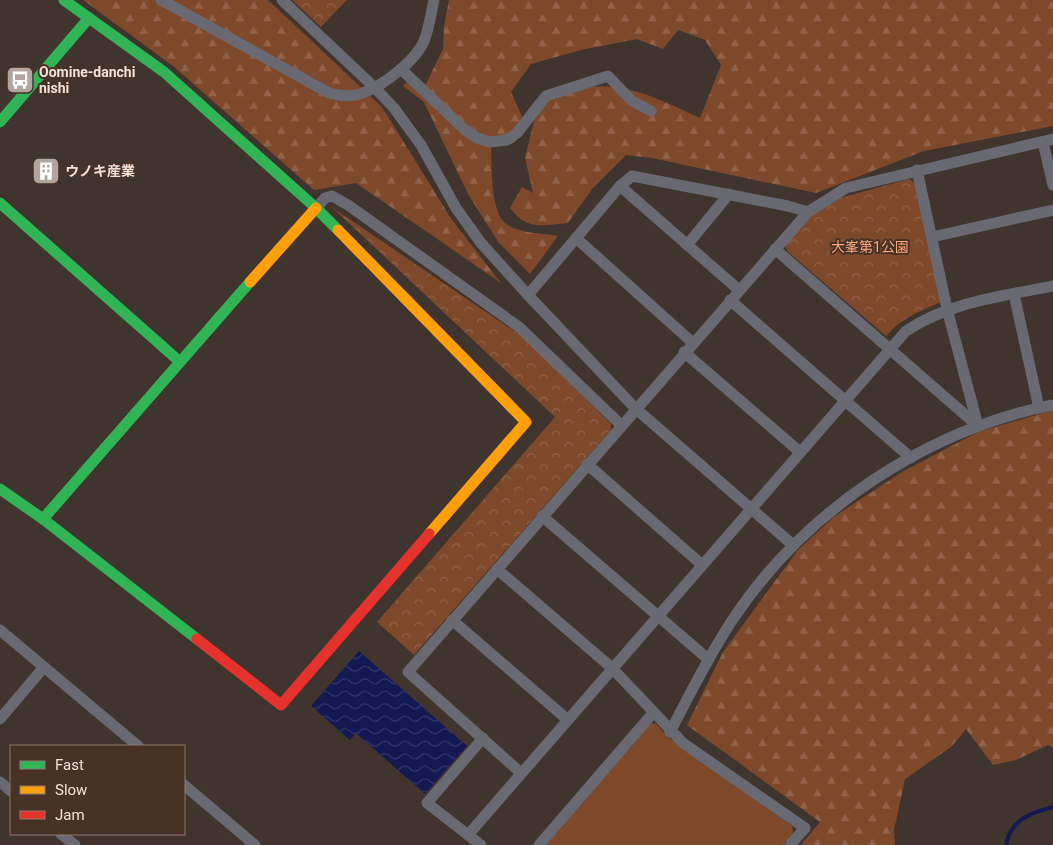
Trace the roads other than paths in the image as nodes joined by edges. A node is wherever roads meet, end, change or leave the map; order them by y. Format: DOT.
graph roads {
  1 [pos="64,0"];
  2 [pos="161,0"];
  3 [pos="282,0"];
  4 [pos="434,0"];
  5 [pos="89,18"];
  6 [pos="401,69"];
  7 [pos="374,87"];
  8 [pos="651,111"];
  9 [pos="0,122"];
  10 [pos="1048,140"];
  11 [pos="916,170"];
  12 [pos="1053,185"];
  13 [pos="620,186"];
  14 [pos="729,194"];
  15 [pos="0,203"];
  16 [pos="316,208"];
  17 [pos="1053,210"];
  18 [pos="808,212"];
  19 [pos="932,237"];
  20 [pos="576,238"];
  21 [pos="687,245"];
  22 [pos="775,249"];
  23 [pos="1053,286"];
  24 [pos="739,290"];
  25 [pos="1014,294"];
  26 [pos="528,295"];
  27 [pos="730,300"];
  28 [pos="948,309"];
  29 [pos="693,343"];
  30 [pos="890,347"];
  31 [pos="684,352"];
  32 [pos="179,361"];
  33 [pos="844,400"];
  34 [pos="1053,405"];
  35 [pos="635,408"];
  36 [pos="1039,408"];
  37 [pos="621,425"];
  38 [pos="978,426"];
  39 [pos="800,452"];
  40 [pos="911,458"];
  41 [pos="587,464"];
  42 [pos="0,489"];
  43 [pos="751,509"];
  44 [pos="542,516"];
  45 [pos="43,518"];
  46 [pos="793,545"];
  47 [pos="701,564"];
  48 [pos="497,569"];
  49 [pos="656,616"];
  50 [pos="452,620"];
  51 [pos="0,630"];
  52 [pos="708,659"];
  53 [pos="44,667"];
  54 [pos="612,668"];
  55 [pos="652,713"];
  56 [pos="0,719"];
  57 [pos="568,720"];
  58 [pos="670,732"];
  59 [pos="482,738"];
  60 [pos="137,745"];
  61 [pos="521,773"];
  62 [pos="0,782"];
  63 [pos="185,786"];
  64 [pos="10,790"];
  65 [pos="468,834"];
  66 [pos="63,835"];
  67 [pos="75,845"];
  68 [pos="255,845"];
  69 [pos="482,845"];
  70 [pos="539,845"];
  71 [pos="790,845"];
  1 -- 5 [label="street"];
  2 -- 7 [label="street"];
  3 -- 7 [label="street"];
  4 -- 6 [label="street"];
  5 -- 9 [label="street"];
  5 -- 16 [label="street"];
  6 -- 7 [label="street"];
  6 -- 8 [label="street"];
  7 -- 26 [label="street"];
  10 -- 11 [label="street"];
  10 -- 12 [label="street"];
  11 -- 18 [label="street"];
  11 -- 19 [label="street"];
  13 -- 14 [label="street"];
  13 -- 20 [label="street"];
  13 -- 21 [label="street"];
  14 -- 18 [label="street"];
  14 -- 21 [label="street"];
  15 -- 32 [label="street"];
  16 -- 32 [label="street"];
  16 -- 37 [label="street"];
  16 -- 45 [label="street"];
  17 -- 19 [label="street"];
  18 -- 22 [label="street"];
  19 -- 28 [label="street"];
  20 -- 26 [label="street"];
  20 -- 29 [label="street"];
  21 -- 24 [label="street"];
  22 -- 24 [label="street"];
  22 -- 30 [label="street"];
  23 -- 25 [label="street"];
  24 -- 27 [label="street"];
  25 -- 28 [label="street"];
  25 -- 36 [label="street"];
  26 -- 35 [label="street"];
  27 -- 29 [label="street"];
  27 -- 33 [label="street"];
  28 -- 30 [label="street"];
  28 -- 38 [label="street"];
  29 -- 31 [label="street"];
  30 -- 33 [label="street"];
  30 -- 38 [label="street"];
  31 -- 35 [label="street"];
  31 -- 39 [label="street"];
  32 -- 45 [label="street"];
  33 -- 39 [label="street"];
  33 -- 40 [label="street"];
  34 -- 36 [label="street"];
  35 -- 37 [label="street"];
  35 -- 43 [label="street"];
  36 -- 38 [label="street"];
  37 -- 41 [label="street"];
  38 -- 40 [label="street"];
  39 -- 43 [label="street"];
  40 -- 46 [label="street"];
  41 -- 44 [label="street"];
  41 -- 47 [label="street"];
  42 -- 45 [label="street"];
  43 -- 46 [label="street"];
  43 -- 47 [label="street"];
  44 -- 48 [label="street"];
  44 -- 49 [label="street"];
  46 -- 52 [label="street"];
  47 -- 49 [label="street"];
  48 -- 50 [label="street"];
  48 -- 54 [label="street"];
  49 -- 52 [label="street"];
  49 -- 54 [label="street"];
  50 -- 57 [label="street"];
  50 -- 59 [label="street"];
  51 -- 53 [label="street"];
  52 -- 58 [label="street"];
  53 -- 56 [label="street"];
  53 -- 60 [label="street"];
  54 -- 55 [label="street"];
  54 -- 57 [label="street"];
  55 -- 58 [label="street"];
  55 -- 70 [label="street"];
  57 -- 61 [label="street"];
  58 -- 71 [label="street"];
  59 -- 61 [label="street"];
  59 -- 65 [label="street"];
  61 -- 65 [label="street"];
  62 -- 64 [label="street"];
  63 -- 68 [label="street"];
  65 -- 69 [label="street"];
  66 -- 67 [label="street"];
}
